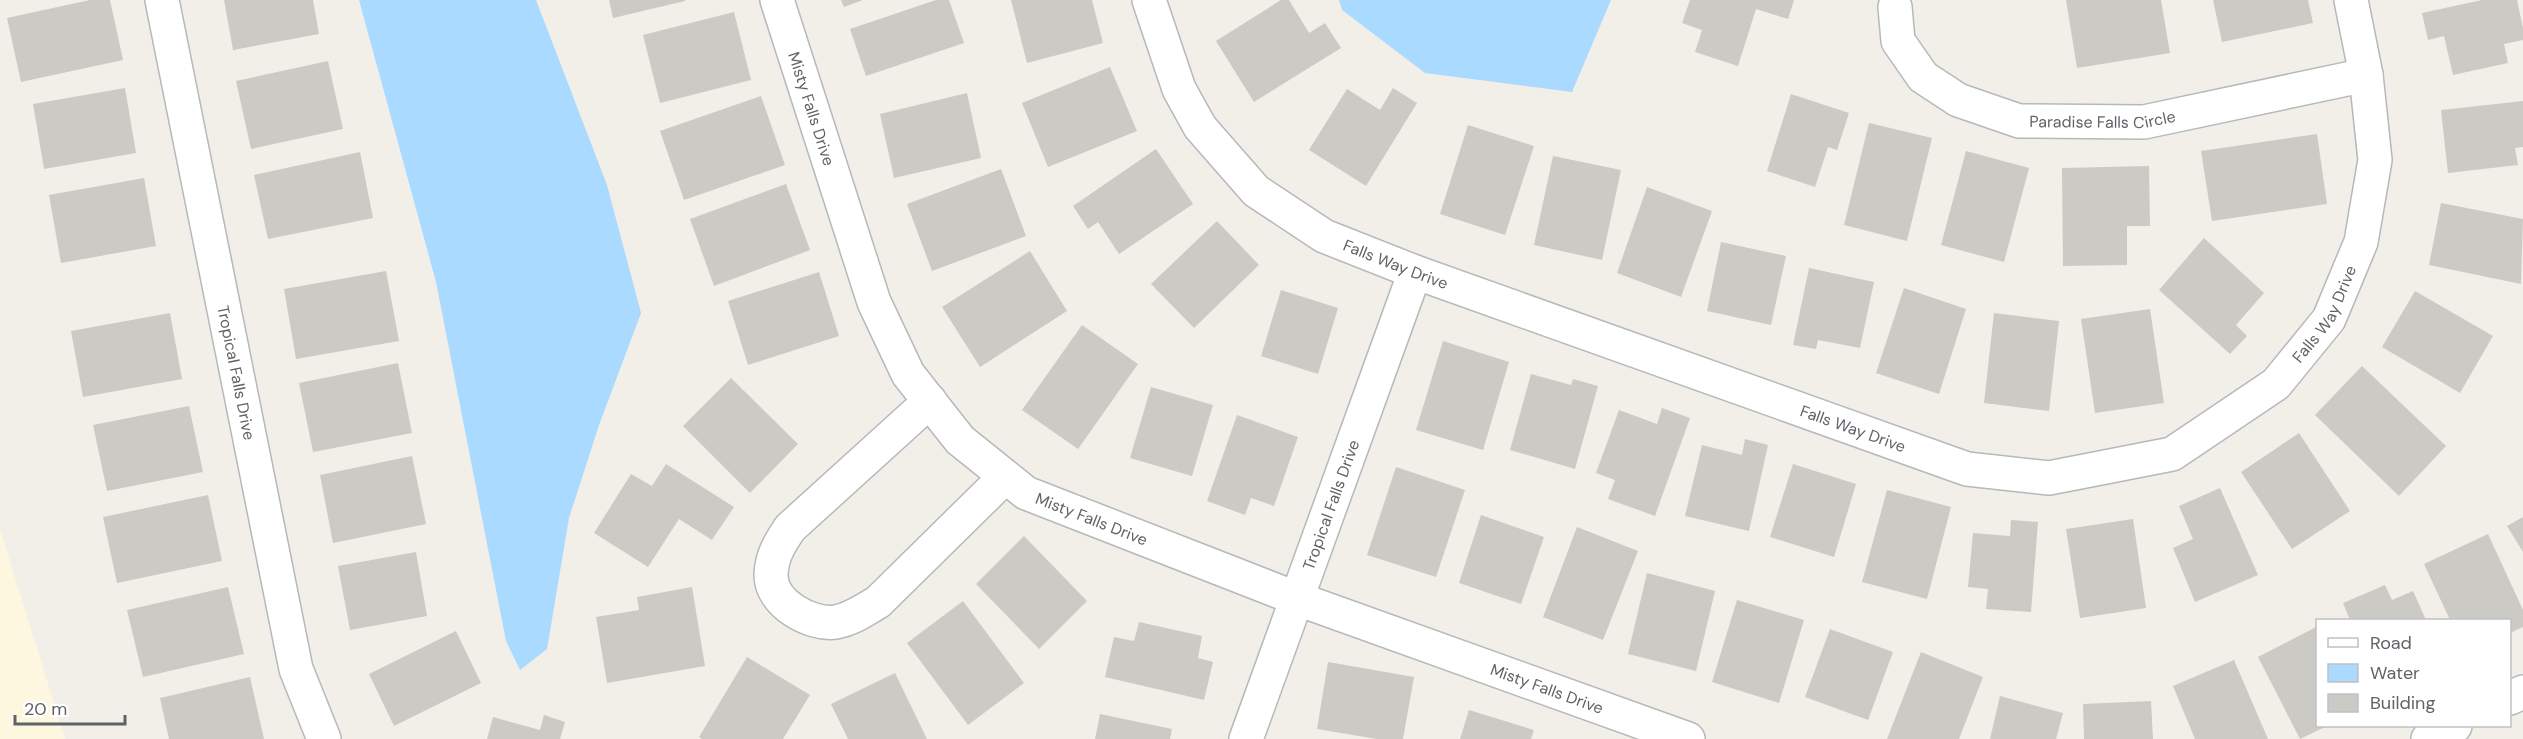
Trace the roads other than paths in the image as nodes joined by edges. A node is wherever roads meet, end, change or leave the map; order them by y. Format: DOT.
graph roads {
  1 [pos="162,0"];
  2 [pos="777,0"];
  3 [pos="1149,0"];
  4 [pos="2351,0"];
  5 [pos="1895,7"];
  6 [pos="2366,75"];
  7 [pos="1415,272"];
  8 [pos="930,401"];
  9 [pos="1005,477"];
  10 [pos="1298,599"];
  11 [pos="1619,727"];
  12 [pos="2453,727"];
  13 [pos="324,739"];
  14 [pos="1246,739"];
  15 [pos="1688,739"];
  16 [pos="2428,739"];
  1 -- 13 [label="street, Tropical Falls Drive"];
  2 -- 8 [label="street, Misty Falls Drive"];
  3 -- 7 [label="street, Falls Way Drive"];
  4 -- 6 [label="street, Falls Way Drive"];
  5 -- 6 [label="street, Paradise Falls Circle"];
  6 -- 7 [label="street, Falls Way Drive"];
  7 -- 10 [label="street, Tropical Falls Drive"];
  8 -- 9 [label="street, Misty Falls Drive"];
  8 -- 9 [label="street"];
  9 -- 10 [label="street, Misty Falls Drive"];
  10 -- 11 [label="street, Misty Falls Drive"];
  10 -- 14 [label="street, Tropical Falls Drive"];
  11 -- 15 [label="street, Misty Falls Drive"];
  12 -- 16 [label="street"];
}
